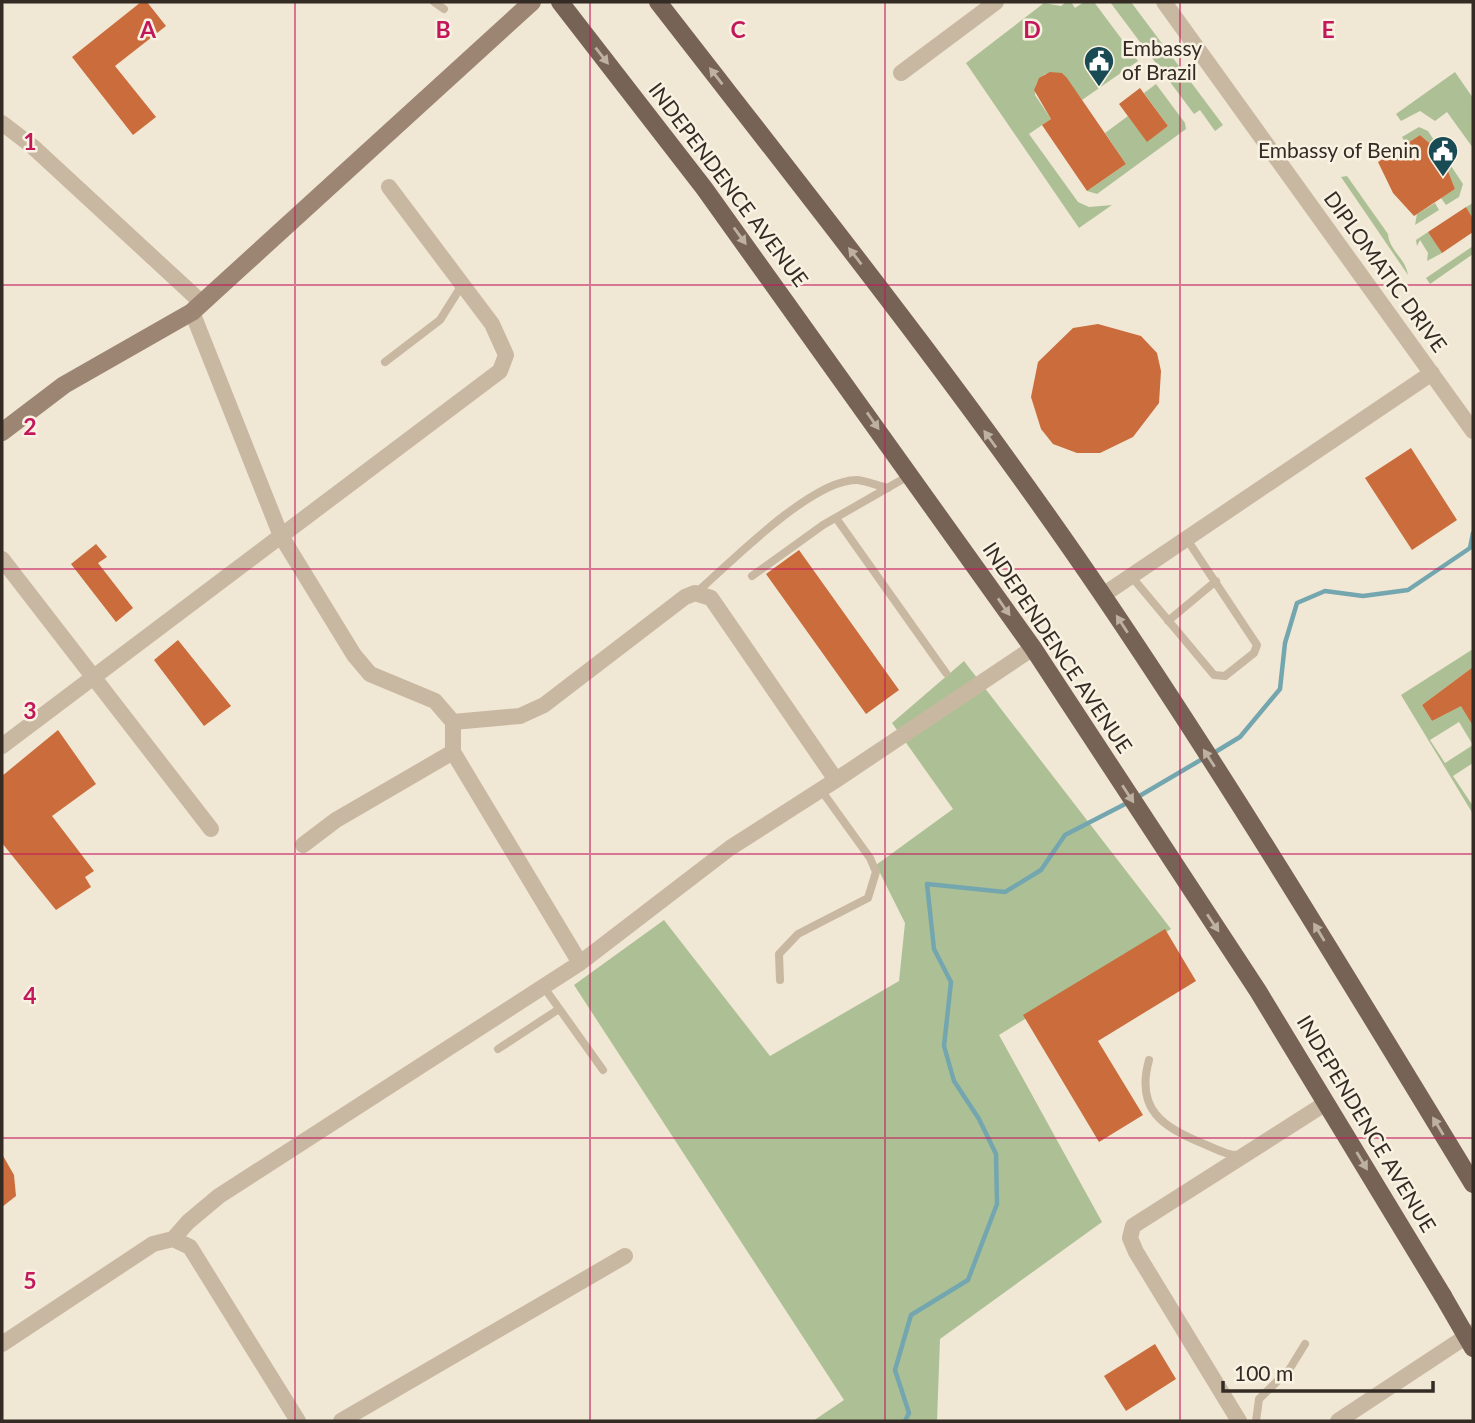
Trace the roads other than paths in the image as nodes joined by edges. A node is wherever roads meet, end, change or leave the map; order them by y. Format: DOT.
graph roads {
  1 [pos="434,2"];
  2 [pos="532,2"];
  3 [pos="560,2"];
  4 [pos="658,2"];
  5 [pos="996,2"];
  6 [pos="1164,2"];
  7 [pos="444,9"];
  8 [pos="901,73"];
  9 [pos="2,123"];
  10 [pos="389,187"];
  11 [pos="462,285"];
  12 [pos="196,307"];
  13 [pos="385,362"];
  14 [pos="1432,373"];
  15 [pos="1473,431"];
  16 [pos="2,432"];
  17 [pos="911,475"];
  18 [pos="888,488"];
  19 [pos="836,518"];
  20 [pos="281,536"];
  21 [pos="1186,538"];
  22 [pos="2,559"];
  23 [pos="752,576"];
  24 [pos="1131,576"];
  25 [pos="1216,582"];
  26 [pos="695,593"];
  27 [pos="1103,595"];
  28 [pos="1168,621"];
  29 [pos="1033,648"];
  30 [pos="946,673"];
  31 [pos="92,678"];
  32 [pos="453,722"];
  33 [pos="2,746"];
  34 [pos="453,752"];
  35 [pos="836,780"];
  36 [pos="821,790"];
  37 [pos="211,829"];
  38 [pos="303,845"];
  39 [pos="580,962"];
  40 [pos="780,980"];
  41 [pos="544,986"];
  42 [pos="559,1009"];
  43 [pos="498,1049"];
  44 [pos="1149,1060"];
  45 [pos="603,1070"];
  46 [pos="1326,1103"];
  47 [pos="1244,1155"];
  48 [pos="1473,1184"];
  49 [pos="173,1239"];
  50 [pos="625,1256"];
  51 [pos="1473,1332"];
  52 [pos="2,1344"];
  53 [pos="1305,1344"];
  54 [pos="1473,1348"];
  55 [pos="298,1421"];
  56 [pos="341,1421"];
  57 [pos="1239,1421"];
  58 [pos="1256,1421"];
  59 [pos="1338,1421"];
  1 -- 7 [label="lane"];
  2 -- 12 [label="street"];
  3 -- 17 [label="main road, INDEPENDENCE AVENUE, one-way"];
  27 -- 4 [label="main road, one-way"];
  5 -- 8 [label="street"];
  6 -- 14 [label="street, DIPLOMATIC DRIVE"];
  9 -- 12 [label="street"];
  10 -- 11 [label="street"];
  11 -- 13 [label="lane"];
  11 -- 20 [label="street"];
  12 -- 16 [label="street"];
  12 -- 20 [label="street"];
  14 -- 15 [label="street, DIPLOMATIC DRIVE"];
  14 -- 21 [label="street"];
  17 -- 18 [label="lane"];
  17 -- 29 [label="main road, INDEPENDENCE AVENUE, one-way"];
  18 -- 19 [label="lane"];
  18 -- 26 [label="lane"];
  19 -- 23 [label="lane"];
  19 -- 30 [label="lane"];
  20 -- 31 [label="street"];
  20 -- 32 [label="street"];
  21 -- 24 [label="street"];
  21 -- 25 [label="lane"];
  22 -- 31 [label="street"];
  24 -- 27 [label="street"];
  24 -- 28 [label="lane"];
  25 -- 28 [label="lane"];
  25 -- 28 [label="lane"];
  26 -- 32 [label="street"];
  26 -- 35 [label="street"];
  48 -- 27 [label="main road, one-way"];
  29 -- 35 [label="street"];
  29 -- 46 [label="main road, INDEPENDENCE AVENUE, one-way"];
  31 -- 33 [label="street"];
  31 -- 37 [label="street"];
  32 -- 34 [label="street"];
  34 -- 38 [label="street"];
  34 -- 39 [label="street"];
  35 -- 36 [label="street"];
  36 -- 39 [label="street"];
  36 -- 40 [label="lane"];
  39 -- 41 [label="street"];
  41 -- 42 [label="lane"];
  41 -- 49 [label="street"];
  42 -- 43 [label="lane"];
  42 -- 45 [label="lane"];
  44 -- 47 [label="lane"];
  46 -- 47 [label="street"];
  46 -- 54 [label="main road, INDEPENDENCE AVENUE, one-way, bridge"];
  47 -- 57 [label="street"];
  49 -- 52 [label="street"];
  49 -- 55 [label="street"];
  50 -- 56 [label="street"];
  51 -- 59 [label="street"];
  53 -- 58 [label="lane"];
}
